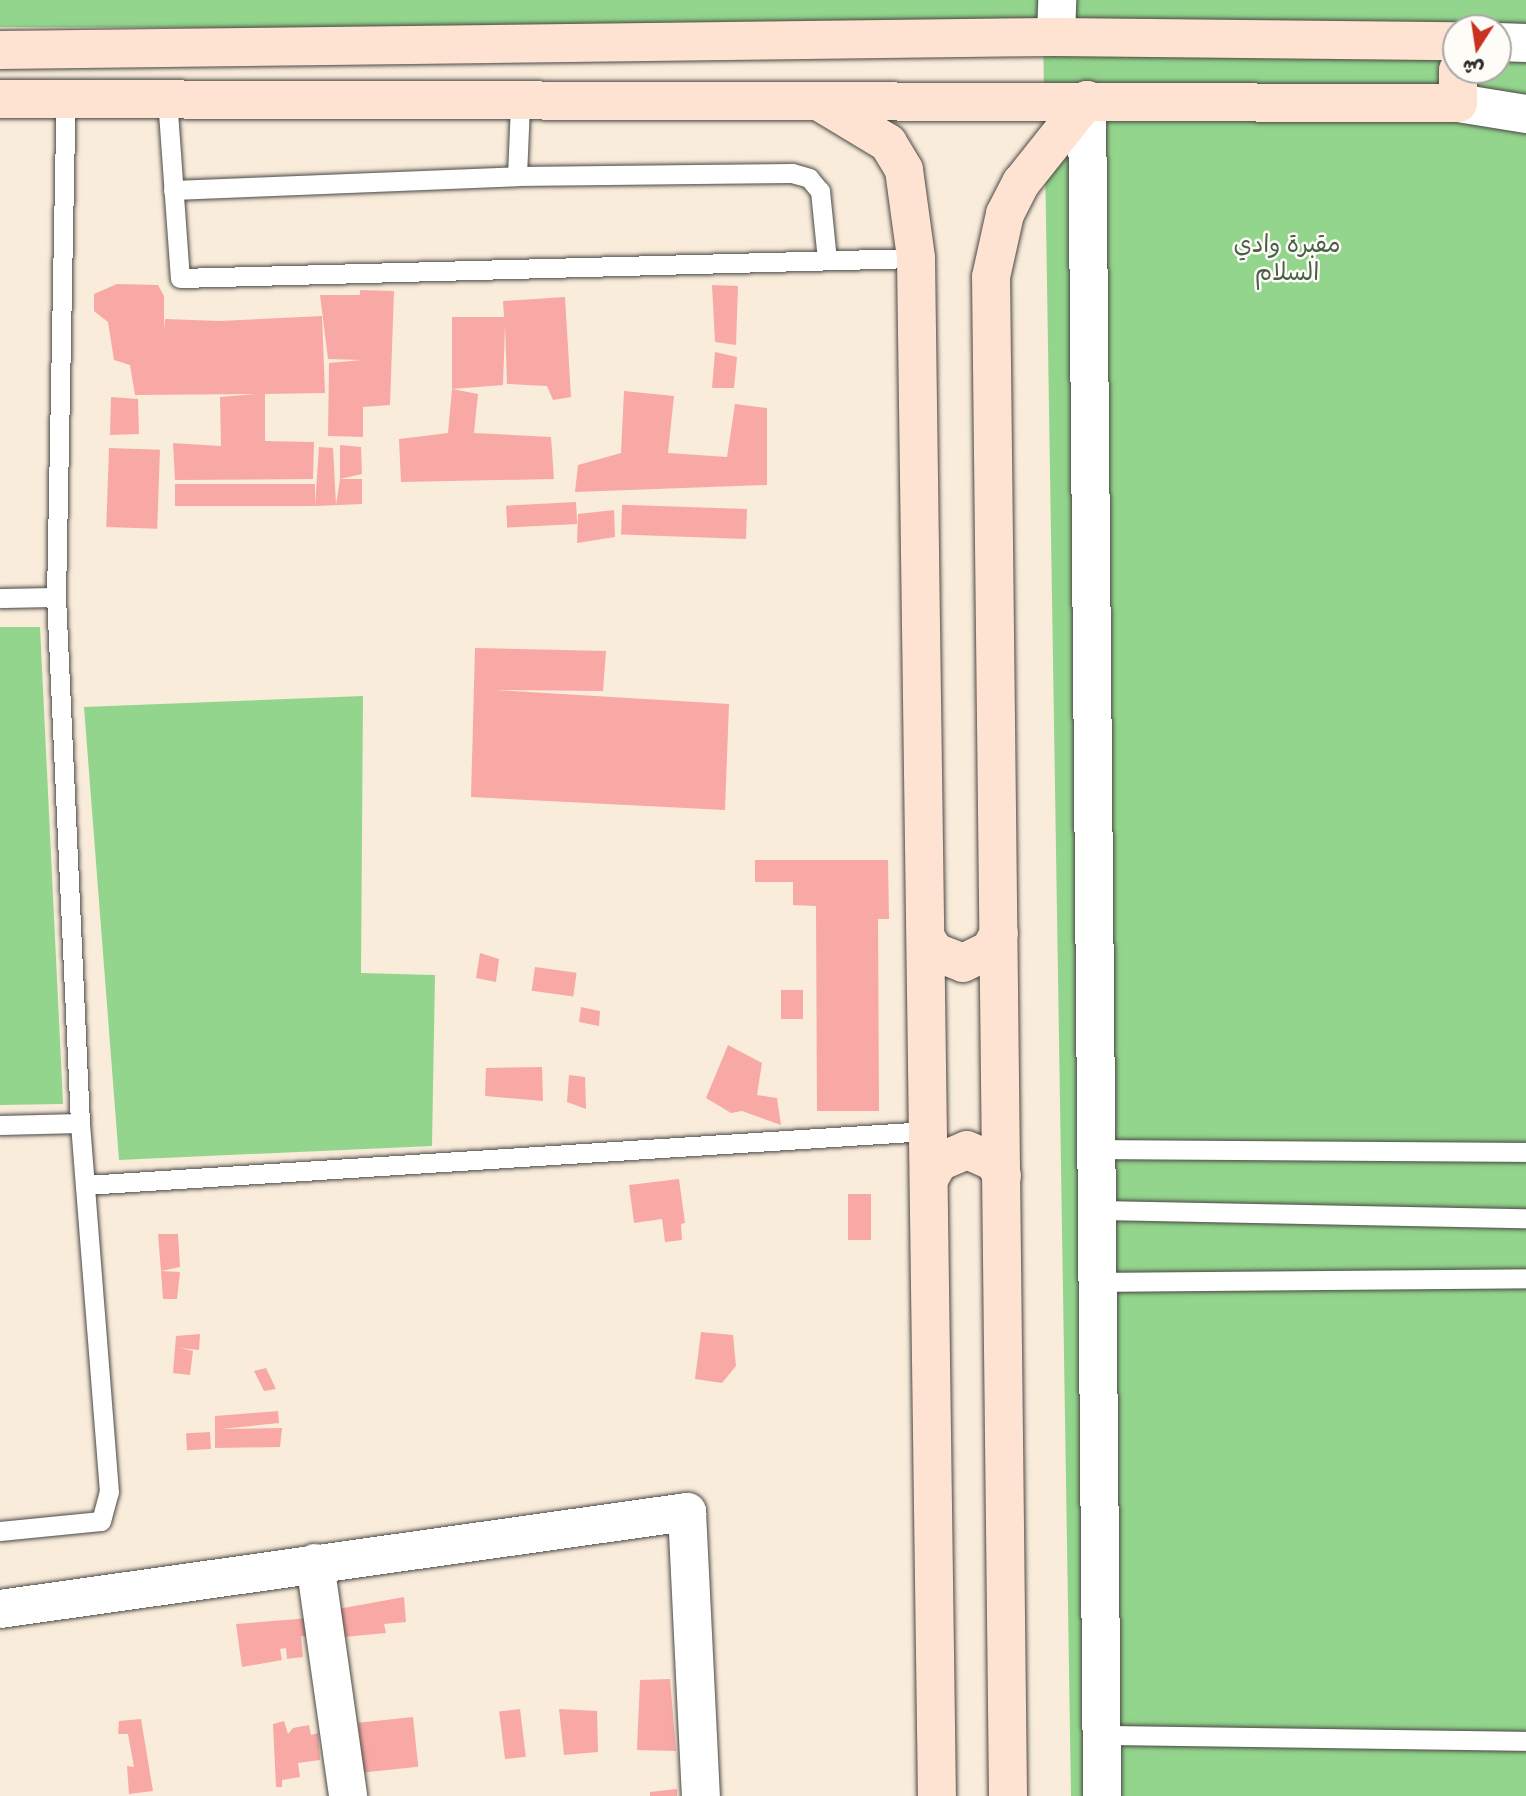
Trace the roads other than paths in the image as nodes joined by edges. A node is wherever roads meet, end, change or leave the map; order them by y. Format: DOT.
graph roads {
  1 [pos="1057,18"];
  2 [pos="1442,40"];
  3 [pos="0,50"];
  4 [pos="1458,87"];
  5 [pos="66,98"];
  6 [pos="167,98"];
  7 [pos="0,99"];
  8 [pos="1087,100"];
  9 [pos="520,103"];
  10 [pos="823,104"];
  11 [pos="1526,114"];
  12 [pos="517,176"];
  13 [pos="173,190"];
  14 [pos="916,258"];
  15 [pos="827,260"];
  16 [pos="56,597"];
  17 [pos="0,598"];
  18 [pos="999,933"];
  19 [pos="926,938"];
  20 [pos="80,1123"];
  21 [pos="0,1125"];
  22 [pos="928,1131"];
  23 [pos="1096,1149"];
  24 [pos="1526,1152"];
  25 [pos="1002,1176"];
  26 [pos="929,1179"];
  27 [pos="85,1185"];
  28 [pos="1097,1210"];
  29 [pos="1526,1218"];
  30 [pos="1526,1278"];
  31 [pos="1097,1282"];
  32 [pos="0,1531"];
  33 [pos="315,1563"];
  34 [pos="0,1609"];
  35 [pos="1101,1735"];
  36 [pos="1526,1741"];
  37 [pos="342,1795"];
  38 [pos="701,1796"];
  39 [pos="937,1796"];
  40 [pos="1008,1796"];
  41 [pos="1102,1796"];
  1 -- 2 [label="main road"];
  1 -- 3 [label="main road"];
  4 -- 8 [label="main road"];
  4 -- 11 [label="street"];
  5 -- 6 [label="main road"];
  5 -- 7 [label="main road"];
  5 -- 16 [label="lane"];
  6 -- 9 [label="main road"];
  6 -- 13 [label="lane"];
  8 -- 10 [label="main road"];
  8 -- 18 [label="main road"];
  8 -- 23 [label="street"];
  9 -- 10 [label="main road"];
  9 -- 12 [label="lane"];
  10 -- 14 [label="main road"];
  12 -- 13 [label="lane"];
  12 -- 15 [label="lane"];
  13 -- 15 [label="lane"];
  14 -- 15 [label="lane"];
  14 -- 19 [label="main road"];
  16 -- 17 [label="lane"];
  16 -- 20 [label="lane"];
  18 -- 19 [label="main road"];
  18 -- 25 [label="main road"];
  19 -- 22 [label="main road"];
  20 -- 21 [label="lane"];
  20 -- 27 [label="lane"];
  22 -- 26 [label="main road"];
  22 -- 27 [label="lane"];
  23 -- 24 [label="lane"];
  23 -- 28 [label="street"];
  25 -- 26 [label="main road"];
  25 -- 40 [label="main road"];
  26 -- 39 [label="main road"];
  27 -- 32 [label="lane"];
  28 -- 29 [label="lane"];
  28 -- 31 [label="street"];
  30 -- 31 [label="lane"];
  31 -- 35 [label="street"];
  33 -- 34 [label="street"];
  33 -- 37 [label="street"];
  33 -- 38 [label="street"];
  35 -- 36 [label="lane"];
  35 -- 41 [label="street"];
}
